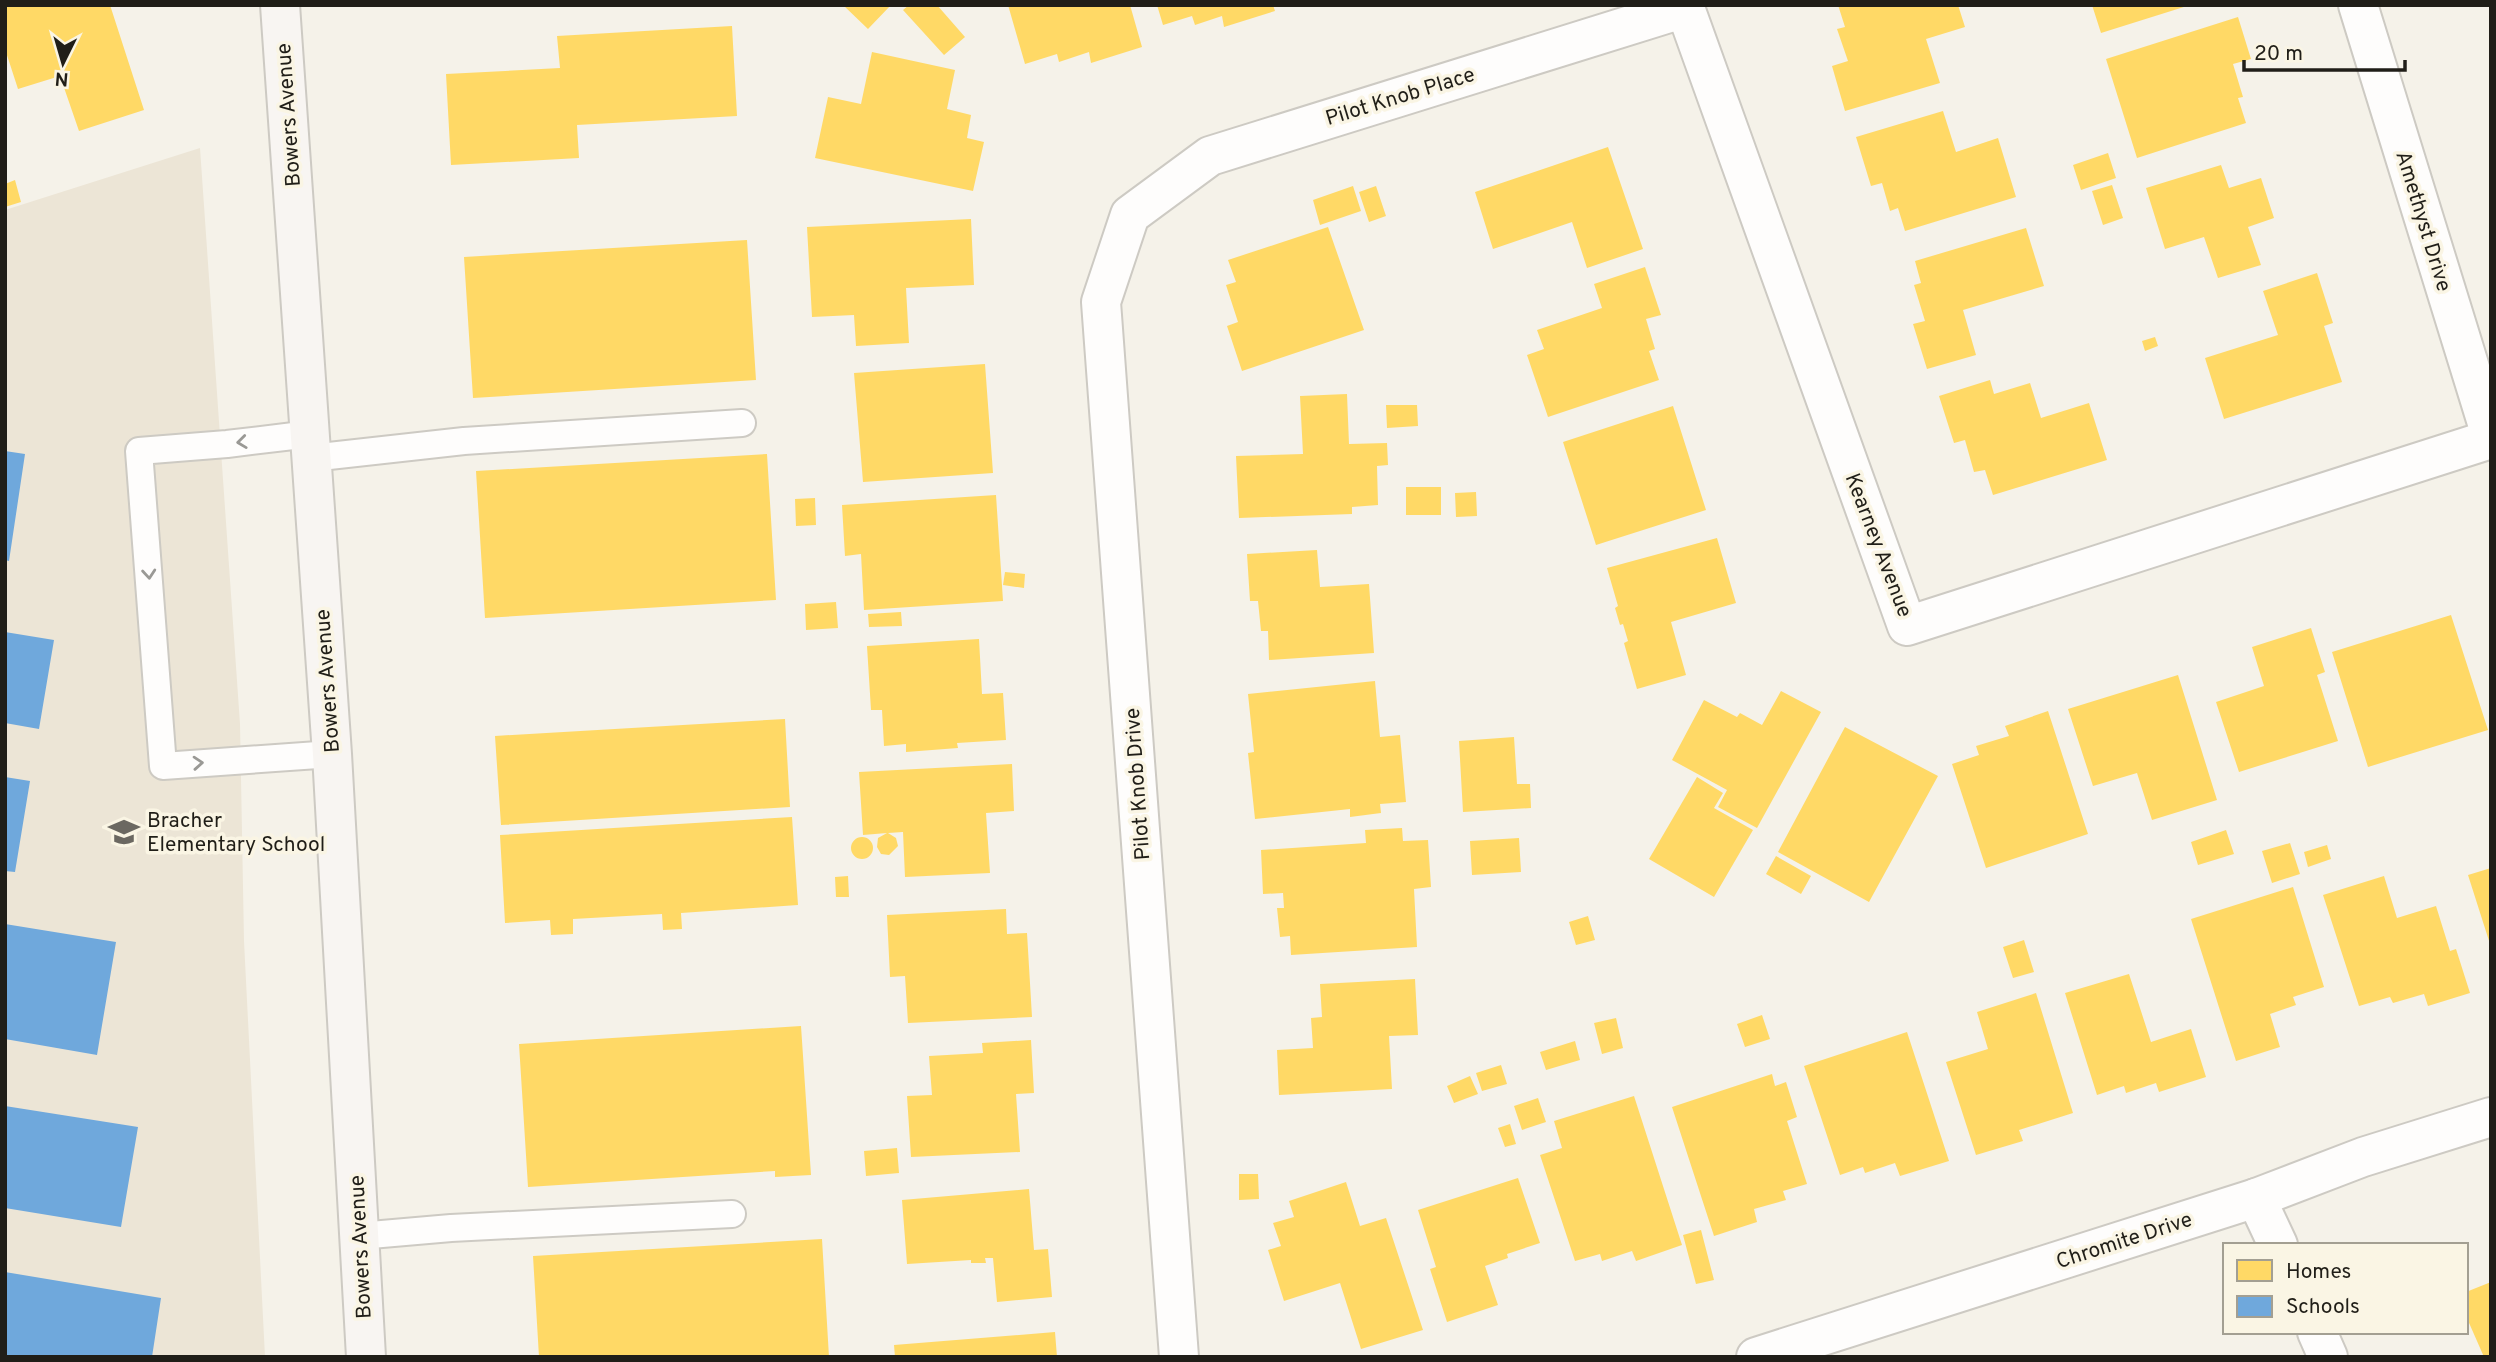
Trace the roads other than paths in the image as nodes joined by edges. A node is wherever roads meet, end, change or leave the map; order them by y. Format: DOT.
graph roads {
  1 [pos="280,5"];
  2 [pos="2358,5"];
  3 [pos="1685,7"];
  4 [pos="1130,215"];
  5 [pos="742,423"];
  6 [pos="2491,437"];
  7 [pos="311,446"];
  8 [pos="332,754"];
  9 [pos="2491,1116"];
  10 [pos="2256,1198"];
  11 [pos="732,1214"];
  12 [pos="359,1236"];
  13 [pos="2277,1243"];
  14 [pos="2318,1334"];
  15 [pos="366,1357"];
  16 [pos="1179,1357"];
  17 [pos="1756,1357"];
  18 [pos="2328,1357"];
  1 -- 7 [label="main road, Bowers Avenue"];
  2 -- 6 [label="street, Amethyst Drive"];
  3 -- 4 [label="street, Pilot Knob Place"];
  3 -- 6 [label="street, Kearney Avenue"];
  4 -- 16 [label="street, Pilot Knob Drive"];
  5 -- 7 [label="lane"];
  7 -- 8 [label="main road, Bowers Avenue"];
  7 -- 8 [label="lane, one-way"];
  8 -- 12 [label="main road, Bowers Avenue"];
  9 -- 10 [label="street, Chromite Drive"];
  10 -- 13 [label="street"];
  10 -- 17 [label="street, Chromite Drive"];
  11 -- 12 [label="lane"];
  12 -- 15 [label="main road, Bowers Avenue"];
  14 -- 18 [label="street"];
}
